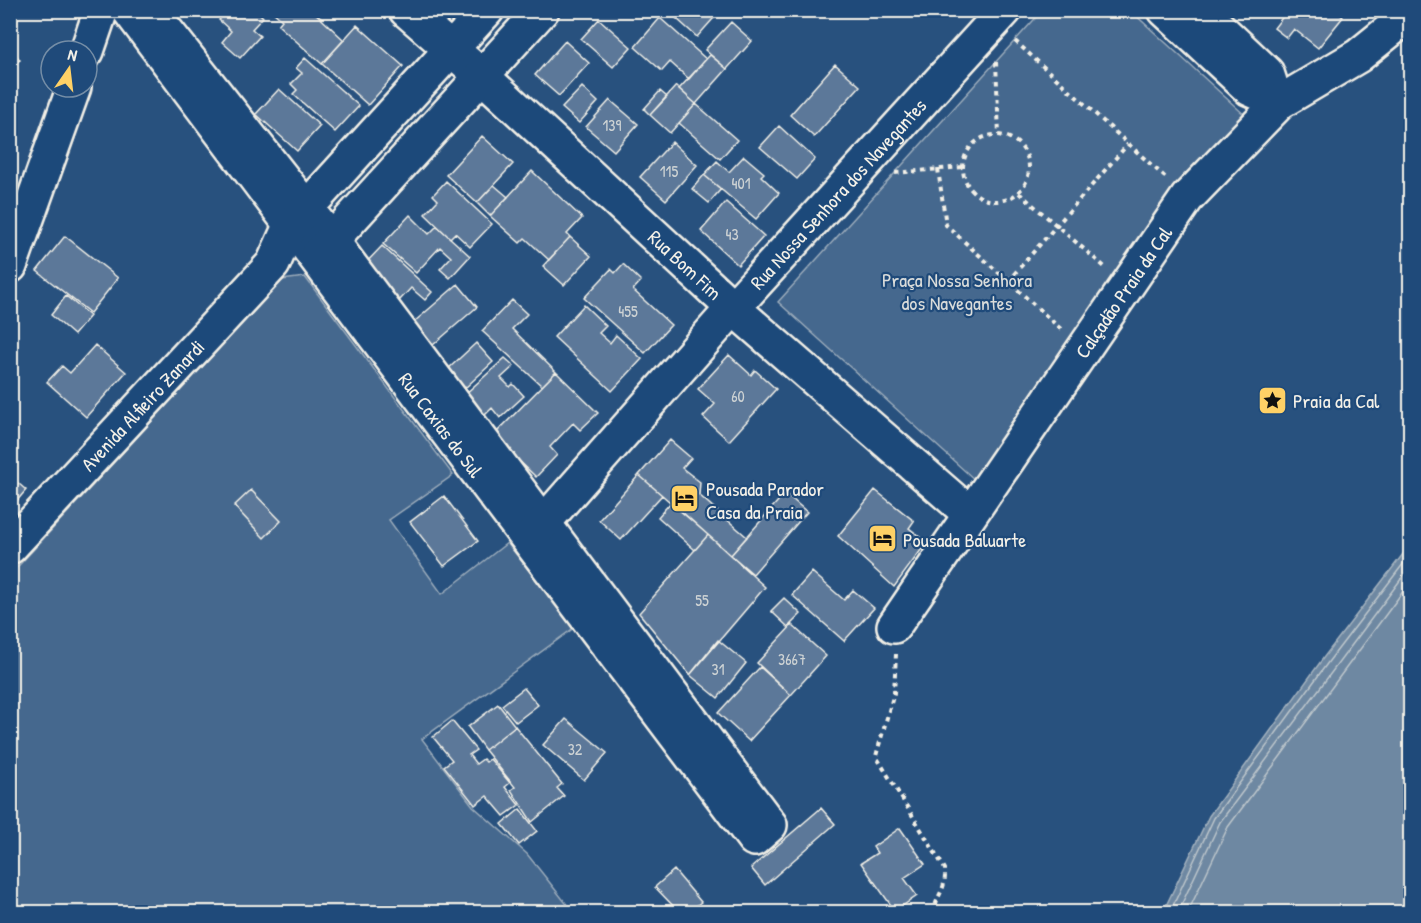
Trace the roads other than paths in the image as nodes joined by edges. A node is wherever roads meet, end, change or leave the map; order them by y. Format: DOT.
graph roads {
  1 [pos="101,10"];
  2 [pos="129,10"];
  3 [pos="150,10"];
  4 [pos="406,10"];
  5 [pos="487,10"];
  6 [pos="542,10"];
  7 [pos="1165,10"];
  8 [pos="1200,10"];
  9 [pos="1410,14"];
  10 [pos="1000,16"];
  11 [pos="91,39"];
  12 [pos="450,50"];
  13 [pos="482,76"];
  14 [pos="69,99"];
  15 [pos="298,218"];
  16 [pos="16,227"];
  17 [pos="324,249"];
  18 [pos="273,264"];
  19 [pos="10,266"];
  20 [pos="733,308"];
  21 [pos="969,513"];
  22 [pos="537,532"];
  23 [pos="10,547"];
  24 [pos="894,626"];
  25 [pos="762,832"];
  1 -- 11 [label="street"];
  2 -- 15 [label="street, Rua Caxias do Sul"];
  3 -- 15 [label="street, Rua Caxias do Sul"];
  4 -- 12 [label="street, Rua Bom Fim"];
  5 -- 12 [label="street, Avenida Alfieiro Zanardi"];
  6 -- 13 [label="street"];
  7 -- 8 [label="street"];
  9 -- 21 [label="street, Calçadão Praia da Cal"];
  10 -- 20 [label="street, Rua Nossa Senhora dos Navegantes"];
  12 -- 13 [label="street, Rua Bom Fim"];
  12 -- 15 [label="street, Avenida Alfieiro Zanardi"];
  13 -- 17 [label="street"];
  13 -- 20 [label="street, Rua Bom Fim"];
  14 -- 16 [label="street"];
  15 -- 17 [label="street, Rua Caxias do Sul"];
  15 -- 18 [label="street, Avenida Alfieiro Zanardi"];
  16 -- 19 [label="street"];
  17 -- 18 [label="street"];
  17 -- 22 [label="street, Rua Caxias do Sul"];
  18 -- 23 [label="street, Avenida Alfieiro Zanardi"];
  20 -- 21 [label="street, Rua Bom Fim"];
  20 -- 22 [label="street, Rua Nossa Senhora dos Navegantes"];
  21 -- 24 [label="street, Calçadão Praia da Cal"];
  22 -- 25 [label="street, Rua Caxias do Sul"];
}
